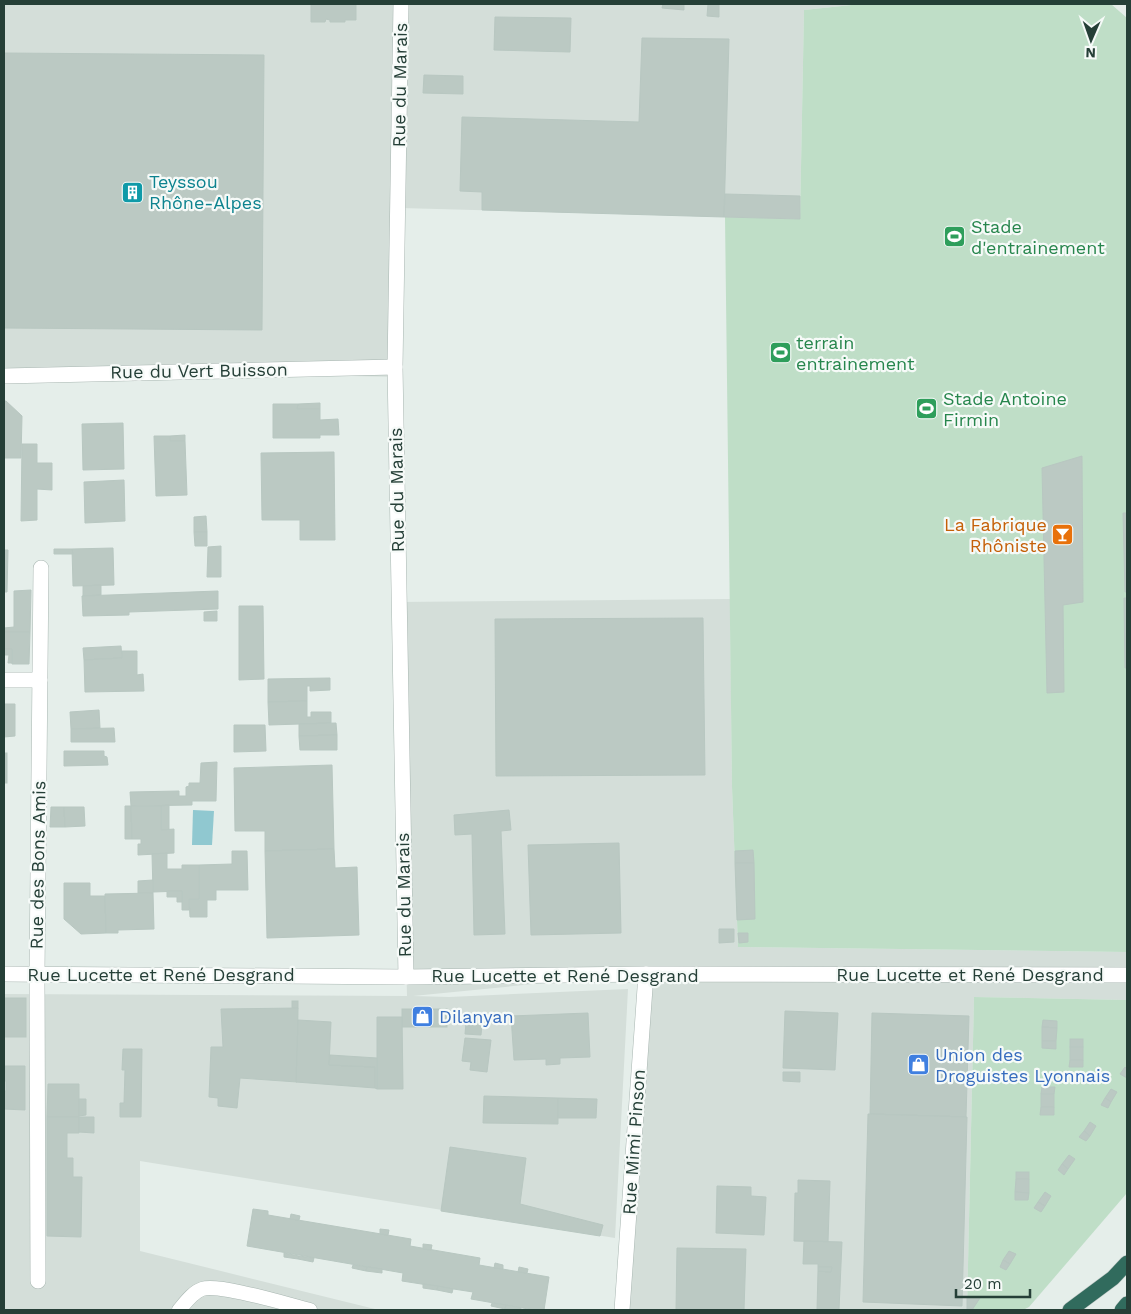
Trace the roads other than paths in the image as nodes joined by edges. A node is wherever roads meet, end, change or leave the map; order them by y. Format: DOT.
graph roads {
  1 [pos="401,4"];
  2 [pos="394,366"];
  3 [pos="4,376"];
  4 [pos="41,568"];
  5 [pos="4,680"];
  6 [pos="40,680"];
  7 [pos="4,974"];
  8 [pos="37,974"];
  9 [pos="646,974"];
  10 [pos="1127,975"];
  11 [pos="406,977"];
  12 [pos="1127,1263"];
  13 [pos="38,1281"];
  14 [pos="1127,1304"];
  15 [pos="180,1310"];
  16 [pos="310,1310"];
  17 [pos="622,1310"];
  18 [pos="1070,1310"];
  19 [pos="1122,1310"];
  1 -- 2 [label="street, Rue du Marais"];
  2 -- 3 [label="street, Rue du Vert Buisson"];
  2 -- 11 [label="street, Rue du Marais"];
  4 -- 6 [label="street, Rue des Bons Amis"];
  5 -- 6 [label="street"];
  6 -- 8 [label="street, Rue des Bons Amis"];
  7 -- 8 [label="street, Rue Lucette et René Desgrand"];
  8 -- 11 [label="street, Rue Lucette et René Desgrand"];
  8 -- 13 [label="street, Rue des Bons Amis"];
  9 -- 10 [label="street, Rue Lucette et René Desgrand"];
  9 -- 11 [label="street, Rue Lucette et René Desgrand"];
  9 -- 17 [label="street, Rue Mimi Pinson"];
  12 -- 18 [label="highway"];
  14 -- 19 [label="highway"];
  15 -- 16 [label="lane"];
}
